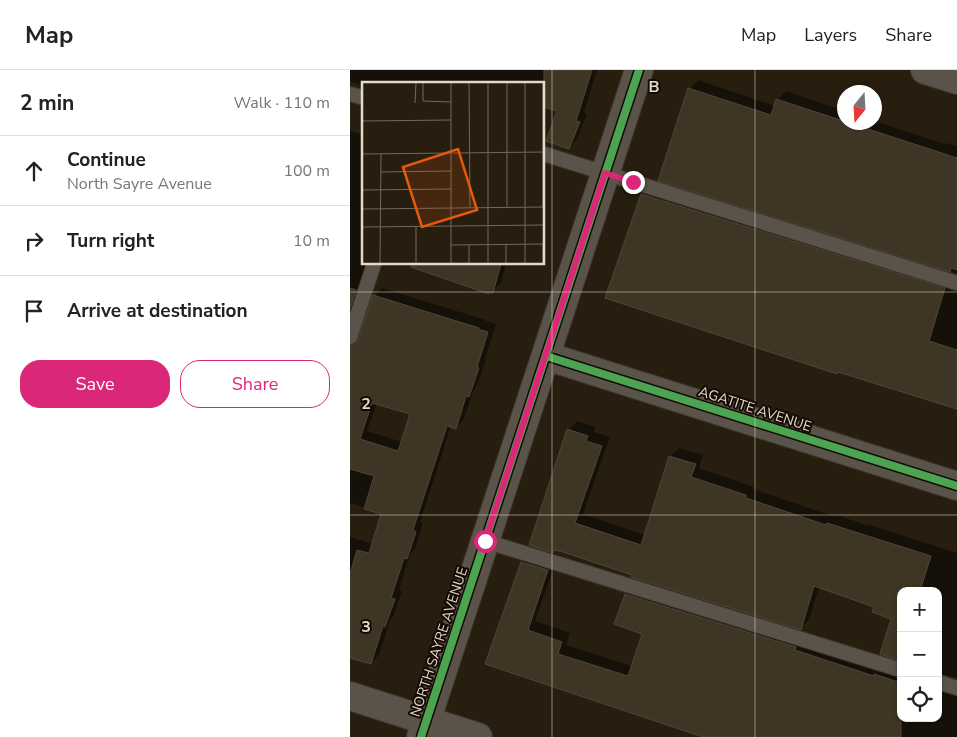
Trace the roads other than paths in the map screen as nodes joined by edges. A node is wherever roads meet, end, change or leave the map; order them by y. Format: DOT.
graph roads {
  1 [pos="639,70"];
  2 [pos="925,70"];
  3 [pos="957,80"];
  4 [pos="545,154"];
  5 [pos="605,173"];
  6 [pos="374,265"];
  7 [pos="957,283"];
  8 [pos="350,337"];
  9 [pos="546,356"];
  10 [pos="957,486"];
  11 [pos="485,541"];
  12 [pos="897,669"];
  13 [pos="942,683"];
  14 [pos="957,688"];
  15 [pos="350,696"];
  16 [pos="424,729"];
  17 [pos="478,737"];
  1 -- 5 [label="street, NORTH SAYRE AVENUE"];
  2 -- 3 [label="street"];
  4 -- 5 [label="lane"];
  5 -- 7 [label="lane"];
  5 -- 9 [label="street, NORTH SAYRE AVENUE"];
  6 -- 8 [label="lane"];
  9 -- 10 [label="street, AGATITE AVENUE"];
  9 -- 11 [label="street, NORTH SAYRE AVENUE"];
  11 -- 12 [label="lane"];
  11 -- 16 [label="street, NORTH SAYRE AVENUE"];
  13 -- 14 [label="lane"];
  15 -- 16 [label="street"];
  16 -- 17 [label="street"];
}
